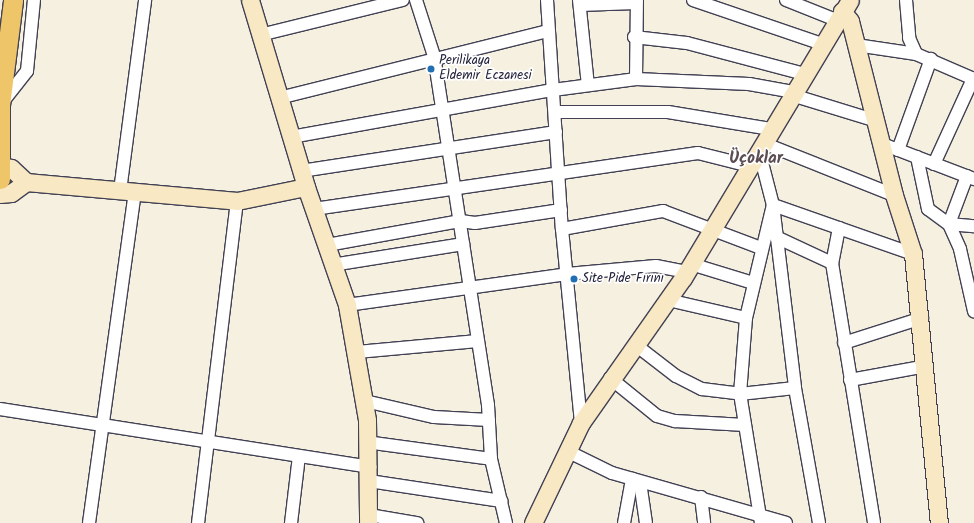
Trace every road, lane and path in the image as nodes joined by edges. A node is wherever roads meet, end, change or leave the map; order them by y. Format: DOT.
graph roads {
  1 [pos="13,0"];
  2 [pos="34,0"];
  3 [pos="145,0"];
  4 [pos="250,0"];
  5 [pos="403,0"];
  6 [pos="416,0"];
  7 [pos="547,0"];
  8 [pos="693,0"];
  9 [pos="786,0"];
  10 [pos="906,0"];
  11 [pos="636,1"];
  12 [pos="579,3"];
  13 [pos="843,10"];
  14 [pos="548,31"];
  15 [pos="260,35"];
  16 [pos="634,37"];
  17 [pos="822,44"];
  18 [pos="856,46"];
  19 [pos="916,54"];
  20 [pos="434,56"];
  21 [pos="931,59"];
  22 [pos="804,74"];
  23 [pos="636,79"];
  24 [pos="974,79"];
  25 [pos="588,86"];
  26 [pos="553,90"];
  27 [pos="793,93"];
  28 [pos="279,98"];
  29 [pos="0,105"];
  30 [pos="443,110"];
  31 [pos="555,112"];
  32 [pos="874,120"];
  33 [pos="556,132"];
  34 [pos="291,137"];
  35 [pos="764,141"];
  36 [pos="880,143"];
  37 [pos="898,150"];
  38 [pos="449,151"];
  39 [pos="917,157"];
  40 [pos="934,164"];
  41 [pos="750,166"];
  42 [pos="0,170"];
  43 [pos="301,171"];
  44 [pos="558,171"];
  45 [pos="971,177"];
  46 [pos="26,182"];
  47 [pos="306,187"];
  48 [pos="454,187"];
  49 [pos="128,192"];
  50 [pos="0,194"];
  51 [pos="894,195"];
  52 [pos="237,202"];
  53 [pos="773,205"];
  54 [pos="314,209"];
  55 [pos="561,210"];
  56 [pos="461,220"];
  57 [pos="949,224"];
  58 [pos="974,226"];
  59 [pos="839,228"];
  60 [pos="562,229"];
  61 [pos="712,229"];
  62 [pos="776,237"];
  63 [pos="463,244"];
  64 [pos="327,245"];
  65 [pos="761,248"];
  66 [pos="913,254"];
  67 [pos="832,263"];
  68 [pos="332,265"];
  69 [pos="689,268"];
  70 [pos="567,274"];
  71 [pos="970,274"];
  72 [pos="753,283"];
  73 [pos="468,286"];
  74 [pos="668,300"];
  75 [pos="347,305"];
  76 [pos="974,311"];
  77 [pos="746,318"];
  78 [pos="922,318"];
  79 [pos="478,341"];
  80 [pos="844,343"];
  81 [pos="637,346"];
  82 [pos="357,352"];
  83 [pos="926,366"];
  84 [pos="610,378"];
  85 [pos="850,380"];
  86 [pos="795,388"];
  87 [pos="740,394"];
  88 [pos="365,401"];
  89 [pos="0,409"];
  90 [pos="489,420"];
  91 [pos="582,423"];
  92 [pos="102,424"];
  93 [pos="745,425"];
  94 [pos="209,441"];
  95 [pos="366,442"];
  96 [pos="569,452"];
  97 [pos="299,456"];
  98 [pos="491,459"];
  99 [pos="369,474"];
  100 [pos="636,481"];
  101 [pos="701,496"];
  102 [pos="501,500"];
  103 [pos="368,519"];
  104 [pos="760,519"];
  105 [pos="89,523"];
  106 [pos="198,523"];
  107 [pos="291,523"];
  108 [pos="417,523"];
  109 [pos="506,523"];
  110 [pos="533,523"];
  111 [pos="624,523"];
  112 [pos="646,523"];
  113 [pos="704,523"];
  114 [pos="786,523"];
  115 [pos="819,523"];
  116 [pos="874,523"];
  117 [pos="939,523"];
  1 -- 29 [label="main road"];
  2 -- 29 [label="street"];
  3 -- 49 [label="street"];
  4 -- 15 [label="street"];
  5 -- 15 [label="street"];
  6 -- 20 [label="street"];
  7 -- 14 [label="street"];
  8 -- 17 [label="street"];
  9 -- 13 [label="street"];
  10 -- 19 [label="street"];
  11 -- 12 [label="street"];
  11 -- 16 [label="street"];
  12 -- 25 [label="street"];
  13 -- 17 [label="street"];
  13 -- 18 [label="street"];
  14 -- 20 [label="street"];
  14 -- 26 [label="street"];
  15 -- 28 [label="street"];
  16 -- 22 [label="street"];
  16 -- 23 [label="street"];
  17 -- 22 [label="street"];
  18 -- 19 [label="street"];
  18 -- 32 [label="street"];
  19 -- 21 [label="street"];
  20 -- 28 [label="street"];
  20 -- 30 [label="street"];
  21 -- 24 [label="street"];
  21 -- 37 [label="street"];
  22 -- 27 [label="street"];
  23 -- 25 [label="street"];
  23 -- 27 [label="street"];
  24 -- 40 [label="street"];
  25 -- 26 [label="street"];
  26 -- 30 [label="street"];
  26 -- 31 [label="street"];
  27 -- 32 [label="street"];
  27 -- 35 [label="street"];
  28 -- 34 [label="street"];
  29 -- 42 [label="main road"];
  30 -- 34 [label="street"];
  30 -- 38 [label="street"];
  31 -- 33 [label="street"];
  31 -- 35 [label="street"];
  32 -- 36 [label="street"];
  33 -- 38 [label="street"];
  33 -- 44 [label="street"];
  34 -- 43 [label="street"];
  35 -- 41 [label="street"];
  35 -- 51 [label="street"];
  35 -- 53 [label="street"];
  36 -- 37 [label="street"];
  36 -- 51 [label="street"];
  37 -- 39 [label="street"];
  38 -- 43 [label="street"];
  38 -- 48 [label="street"];
  39 -- 40 [label="street"];
  39 -- 57 [label="street"];
  40 -- 45 [label="street"];
  41 -- 44 [label="street"];
  41 -- 61 [label="street"];
  42 -- 46 [label="street"];
  43 -- 47 [label="street"];
  44 -- 48 [label="street"];
  44 -- 55 [label="street"];
  45 -- 57 [label="street"];
  46 -- 49 [label="street"];
  46 -- 50 [label="street"];
  47 -- 52 [label="street"];
  47 -- 54 [label="street"];
  48 -- 54 [label="street"];
  48 -- 56 [label="street"];
  49 -- 52 [label="street"];
  49 -- 92 [label="street"];
  51 -- 66 [label="street"];
  52 -- 94 [label="street"];
  53 -- 59 [label="street"];
  53 -- 62 [label="street"];
  53 -- 65 [label="street"];
  54 -- 64 [label="street"];
  55 -- 56 [label="street"];
  55 -- 60 [label="street"];
  56 -- 63 [label="street"];
  56 -- 64 [label="street"];
  57 -- 58 [label="street"];
  57 -- 71 [label="street"];
  59 -- 66 [label="street"];
  59 -- 67 [label="street"];
  60 -- 61 [label="street"];
  60 -- 70 [label="street"];
  61 -- 65 [label="street"];
  61 -- 69 [label="street"];
  62 -- 67 [label="street"];
  62 -- 86 [label="street"];
  63 -- 68 [label="street"];
  63 -- 73 [label="street"];
  64 -- 68 [label="street"];
  65 -- 72 [label="street"];
  66 -- 78 [label="street"];
  67 -- 80 [label="street"];
  68 -- 75 [label="street"];
  69 -- 70 [label="street"];
  69 -- 72 [label="street"];
  69 -- 74 [label="street"];
  70 -- 73 [label="street"];
  70 -- 91 [label="street"];
  71 -- 76 [label="street"];
  72 -- 77 [label="street"];
  73 -- 75 [label="street"];
  73 -- 79 [label="street"];
  74 -- 77 [label="street"];
  74 -- 81 [label="street"];
  75 -- 82 [label="street"];
  77 -- 87 [label="street"];
  78 -- 80 [label="street"];
  78 -- 83 [label="street"];
  79 -- 82 [label="street"];
  79 -- 90 [label="street"];
  80 -- 85 [label="street"];
  81 -- 84 [label="street"];
  81 -- 87 [label="street"];
  82 -- 88 [label="street"];
  83 -- 85 [label="street"];
  83 -- 117 [label="street"];
  84 -- 91 [label="street"];
  84 -- 93 [label="street"];
  85 -- 116 [label="street"];
  86 -- 87 [label="street"];
  86 -- 115 [label="street"];
  87 -- 93 [label="street"];
  88 -- 90 [label="street"];
  88 -- 95 [label="street"];
  89 -- 92 [label="street"];
  90 -- 98 [label="street"];
  91 -- 96 [label="street"];
  92 -- 94 [label="street"];
  92 -- 105 [label="street"];
  93 -- 104 [label="street"];
  94 -- 97 [label="street"];
  94 -- 106 [label="street"];
  95 -- 98 [label="street"];
  95 -- 99 [label="street"];
  96 -- 100 [label="street"];
  96 -- 110 [label="street"];
  97 -- 99 [label="street"];
  97 -- 107 [label="street"];
  98 -- 102 [label="street"];
  99 -- 102 [label="street"];
  99 -- 103 [label="street"];
  100 -- 101 [label="street"];
  100 -- 111 [label="street"];
  100 -- 112 [label="street"];
  101 -- 104 [label="street"];
  101 -- 113 [label="street"];
  102 -- 109 [label="street"];
  103 -- 108 [label="street"];
  104 -- 114 [label="street"];
}
